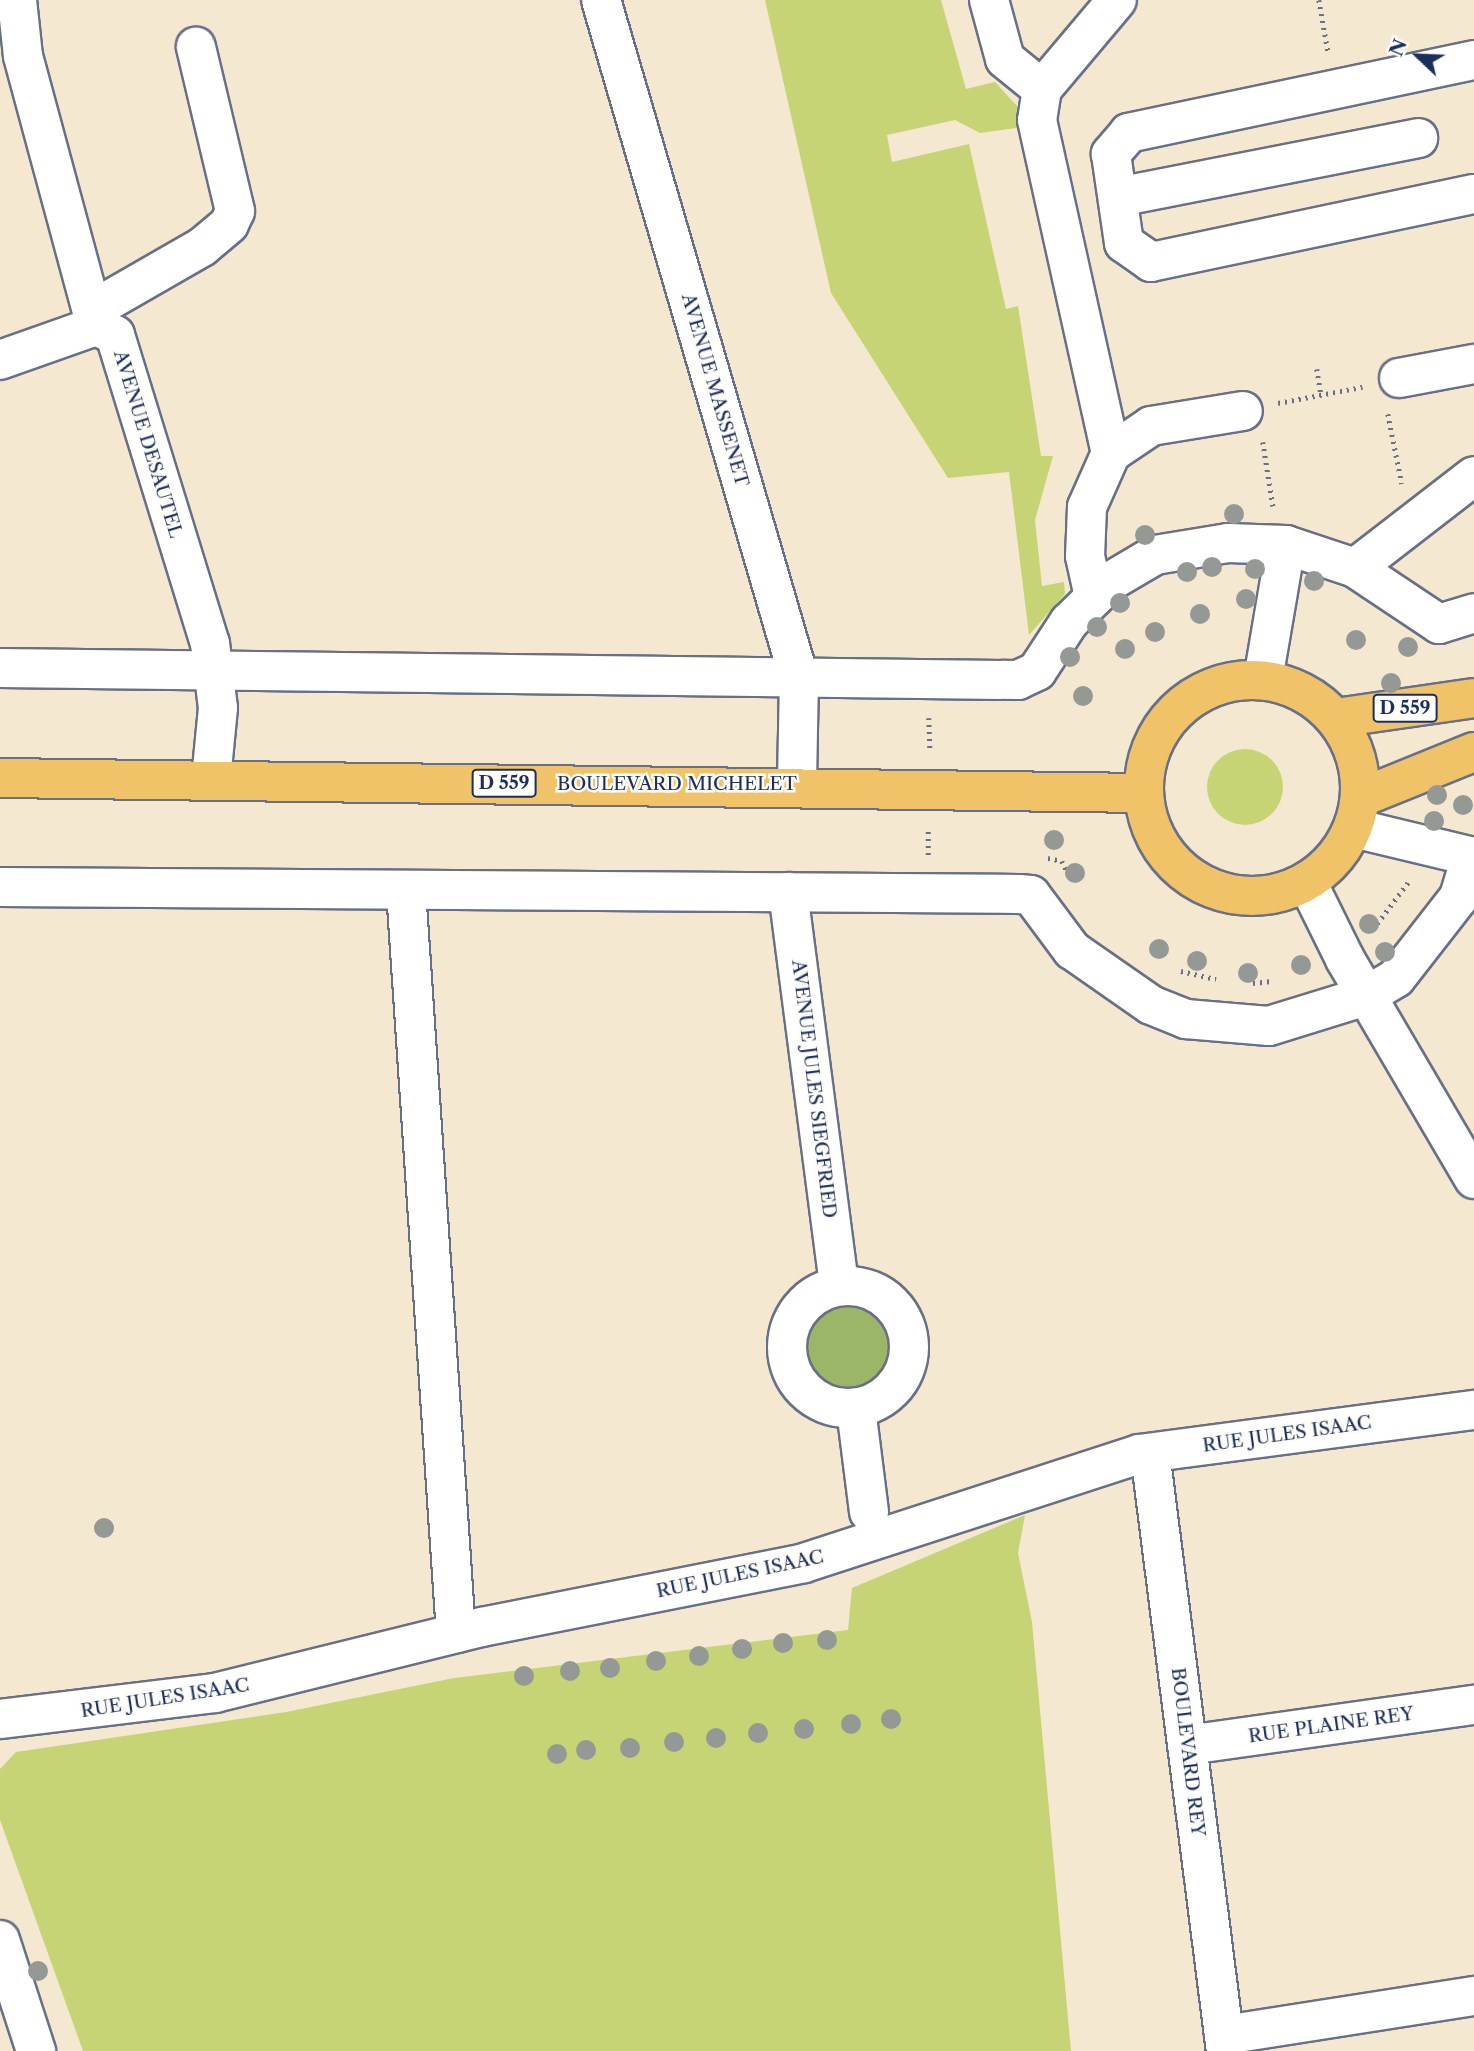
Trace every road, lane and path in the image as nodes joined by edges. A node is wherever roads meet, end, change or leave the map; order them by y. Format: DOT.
graph roads {
  1 [pos="16,0"];
  2 [pos="601,0"];
  3 [pos="989,0"];
  4 [pos="1117,0"];
  5 [pos="1319,0"];
  6 [pos="196,47"];
  7 [pos="1474,60"];
  8 [pos="1042,89"];
  9 [pos="1335,90"];
  10 [pos="1418,138"];
  11 [pos="1474,194"];
  12 [pos="1118,197"];
  13 [pos="95,317"];
  14 [pos="0,360"];
  15 [pos="1474,364"];
  16 [pos="1317,369"];
  17 [pos="1385,391"];
  18 [pos="1321,394"];
  19 [pos="1258,416"];
  20 [pos="1111,453"];
  21 [pos="1474,476"];
  22 [pos="1409,523"];
  23 [pos="1282,545"];
  24 [pos="1355,568"];
  25 [pos="1094,597"];
  26 [pos="1474,613"];
  27 [pos="0,667"];
  28 [pos="214,671"];
  29 [pos="799,678"];
  30 [pos="1263,679"];
  31 [pos="1474,698"];
  32 [pos="1336,718"];
  33 [pos="1474,752"];
  34 [pos="0,778"];
  35 [pos="211,780"];
  36 [pos="797,785"];
  37 [pos="1144,793"];
  38 [pos="1356,813"];
  39 [pos="928,833"];
  40 [pos="928,855"];
  41 [pos="1038,856"];
  42 [pos="1473,857"];
  43 [pos="1417,871"];
  44 [pos="1307,882"];
  45 [pos="0,887"];
  46 [pos="406,890"];
  47 [pos="1076,890"];
  48 [pos="788,892"];
  49 [pos="1380,921"];
  50 [pos="1172,968"];
  51 [pos="1226,981"];
  52 [pos="1280,981"];
  53 [pos="1248,983"];
  54 [pos="1366,996"];
  55 [pos="1474,1179"];
  56 [pos="839,1285"];
  57 [pos="856,1409"];
  58 [pos="1474,1410"];
  59 [pos="1150,1453"];
  60 [pos="869,1512"];
  61 [pos="456,1633"];
  62 [pos="1474,1705"];
  63 [pos="0,1719"];
  64 [pos="1188,1745"];
  65 [pos="0,1940"];
  66 [pos="1474,1996"];
  67 [pos="1225,2043"];
  68 [pos="36,2051"];
  1 -- 13 [label="street"];
  2 -- 29 [label="street, AVENUE MASSENET"];
  3 -- 8 [label="street"];
  4 -- 8 [label="street"];
  5 -- 9 [label="path"];
  6 -- 13 [label="street"];
  7 -- 9 [label="street"];
  8 -- 20 [label="street"];
  9 -- 12 [label="street"];
  10 -- 12 [label="street"];
  11 -- 12 [label="street"];
  13 -- 14 [label="street"];
  13 -- 28 [label="street, AVENUE DESAUTEL"];
  15 -- 17 [label="street"];
  16 -- 18 [label="path"];
  17 -- 18 [label="path"];
  17 -- 22 [label="path"];
  18 -- 19 [label="path"];
  19 -- 20 [label="street"];
  19 -- 23 [label="path"];
  20 -- 25 [label="street"];
  21 -- 22 [label="street"];
  22 -- 24 [label="street"];
  23 -- 24 [label="street"];
  23 -- 25 [label="street"];
  23 -- 30 [label="street"];
  24 -- 26 [label="street"];
  25 -- 29 [label="street"];
  27 -- 28 [label="street"];
  28 -- 29 [label="street"];
  28 -- 35 [label="street, AVENUE DESAUTEL"];
  29 -- 36 [label="street, AVENUE MASSENET"];
  30 -- 32 [label="main road"];
  30 -- 37 [label="main road"];
  31 -- 32 [label="main road, D 559"];
  32 -- 38 [label="main road"];
  33 -- 38 [label="main road"];
  34 -- 35 [label="main road, BOULEVARD MICHELET / D 559"];
  35 -- 36 [label="main road, BOULEVARD MICHELET / D 559"];
  36 -- 37 [label="main road, BOULEVARD MICHELET / D 559"];
  37 -- 44 [label="main road"];
  38 -- 42 [label="street"];
  38 -- 44 [label="main road"];
  39 -- 40 [label="path"];
  41 -- 47 [label="path"];
  42 -- 54 [label="street"];
  43 -- 49 [label="path"];
  44 -- 54 [label="street"];
  45 -- 46 [label="street"];
  46 -- 48 [label="street"];
  46 -- 61 [label="street"];
  48 -- 54 [label="street"];
  48 -- 56 [label="street, AVENUE JULES SIEGFRIED"];
  50 -- 51 [label="path"];
  52 -- 53 [label="path"];
  54 -- 55 [label="street"];
  56 -- 57 [label="street"];
  56 -- 57 [label="street"];
  57 -- 60 [label="street"];
  58 -- 59 [label="street, RUE JULES ISAAC"];
  59 -- 61 [label="street, RUE JULES ISAAC"];
  59 -- 64 [label="street, BOULEVARD REY"];
  61 -- 63 [label="street, RUE JULES ISAAC"];
  62 -- 64 [label="street, RUE PLAINE REY"];
  64 -- 67 [label="street, BOULEVARD REY"];
  65 -- 68 [label="street"];
  66 -- 67 [label="street"];
}
